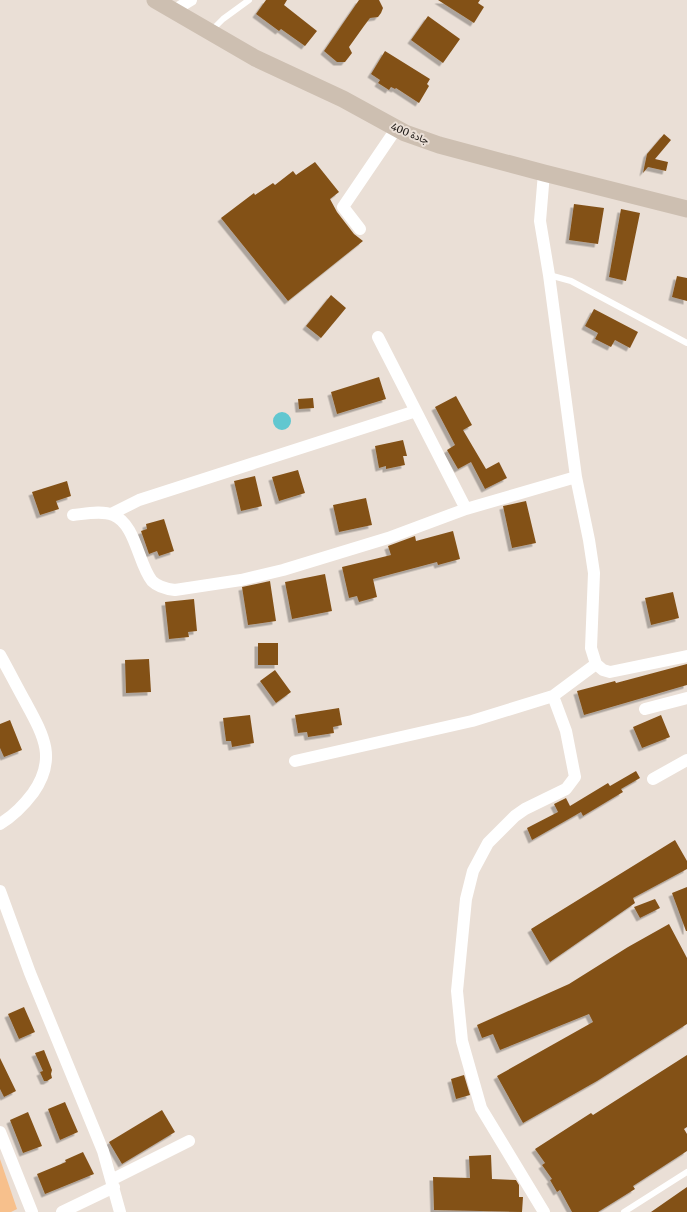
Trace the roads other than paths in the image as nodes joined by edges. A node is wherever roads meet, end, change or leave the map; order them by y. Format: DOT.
graph roads {
  1 [pos="155,0"];
  2 [pos="191,0"];
  3 [pos="249,0"];
  4 [pos="173,11"];
  5 [pos="210,32"];
  6 [pos="396,129"];
  7 [pos="544,173"];
  8 [pos="687,209"];
  9 [pos="360,229"];
  10 [pos="549,275"];
  11 [pos="378,337"];
  12 [pos="687,342"];
  13 [pos="416,411"];
  14 [pos="576,476"];
  15 [pos="466,509"];
  16 [pos="111,514"];
  17 [pos="73,515"];
  18 [pos="0,655"];
  19 [pos="687,656"];
  20 [pos="596,664"];
  21 [pos="553,696"];
  22 [pos="687,698"];
  23 [pos="645,709"];
  24 [pos="687,760"];
  25 [pos="295,761"];
  26 [pos="653,780"];
  27 [pos="0,824"];
  28 [pos="0,891"];
  29 [pos="0,1132"];
  30 [pos="189,1141"];
  31 [pos="687,1172"];
  32 [pos="113,1183"];
  33 [pos="32,1212"];
  34 [pos="62,1212"];
  35 [pos="120,1212"];
  36 [pos="544,1212"];
  37 [pos="624,1212"];
  1 -- 4 [label="main road, جادة 400"];
  2 -- 4 [label="street"];
  3 -- 5 [label="lane"];
  4 -- 5 [label="main road, جادة 400"];
  5 -- 6 [label="main road, جادة 400"];
  6 -- 7 [label="main road, جادة 400"];
  6 -- 9 [label="street"];
  7 -- 8 [label="main road, جادة 400"];
  7 -- 10 [label="street"];
  10 -- 12 [label="lane"];
  10 -- 14 [label="street"];
  11 -- 13 [label="street"];
  13 -- 15 [label="street"];
  13 -- 16 [label="street"];
  14 -- 15 [label="street"];
  14 -- 20 [label="street"];
  15 -- 16 [label="street"];
  16 -- 17 [label="street"];
  18 -- 27 [label="street"];
  19 -- 20 [label="street"];
  20 -- 21 [label="street"];
  21 -- 25 [label="street"];
  21 -- 36 [label="street"];
  22 -- 23 [label="street"];
  24 -- 26 [label="street"];
  28 -- 32 [label="street"];
  29 -- 33 [label="street"];
  30 -- 32 [label="street"];
  31 -- 37 [label="lane"];
  32 -- 34 [label="street"];
  32 -- 35 [label="street"];
}
